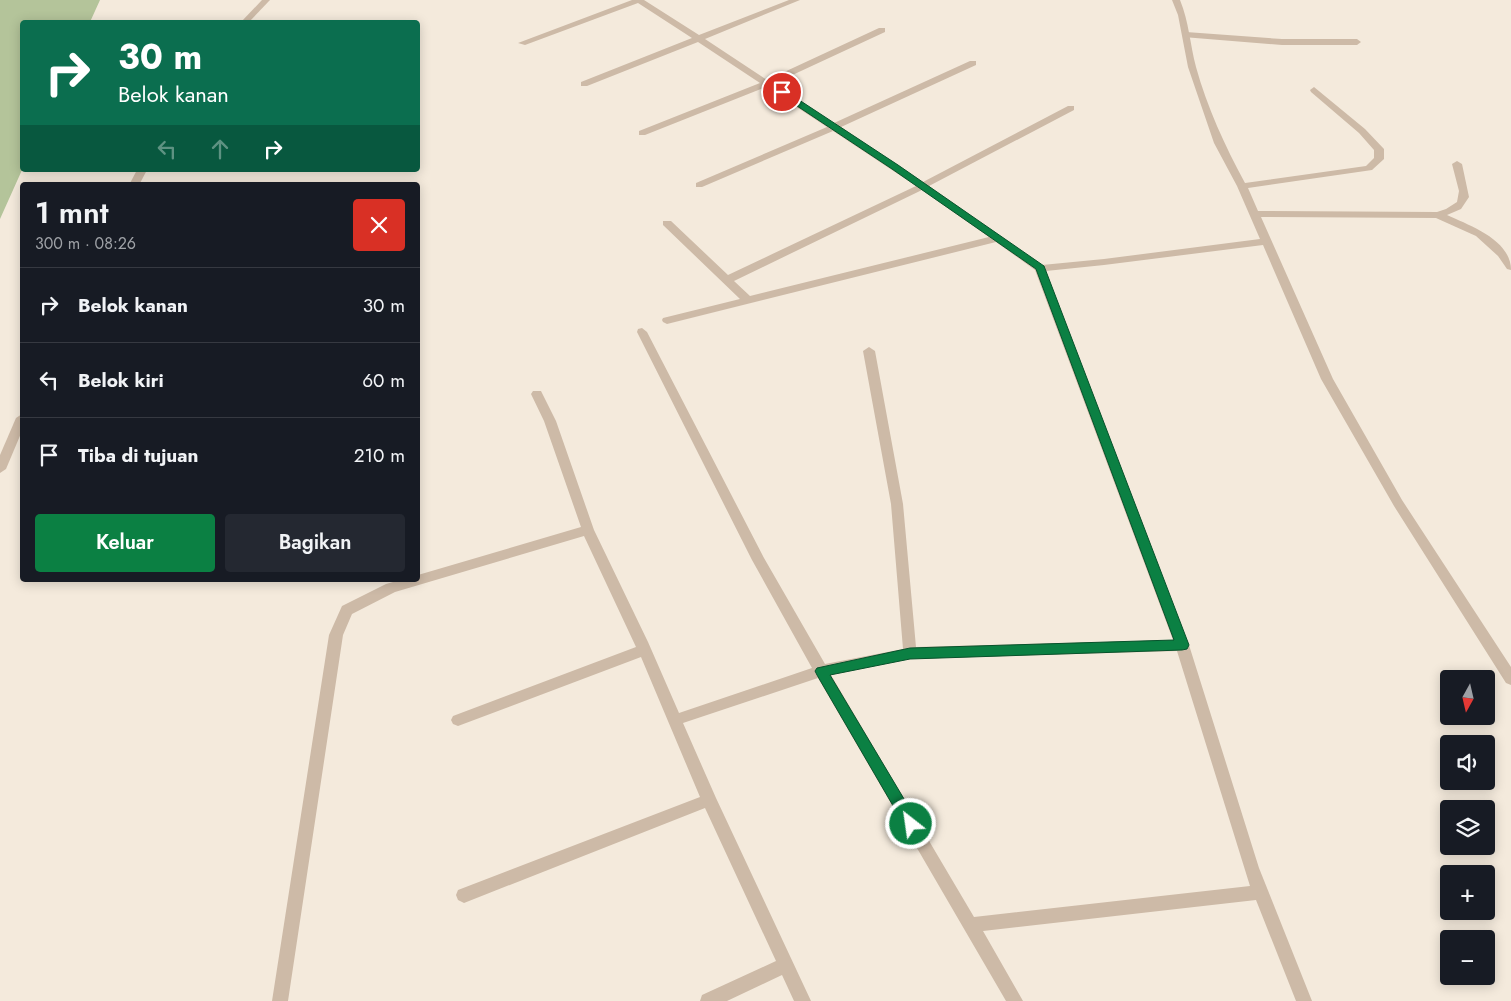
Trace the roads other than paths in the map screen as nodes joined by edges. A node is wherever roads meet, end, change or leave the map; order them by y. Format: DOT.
graph roads {
  1 [pos="266,0"];
  2 [pos="639,0"];
  3 [pos="796,0"];
  4 [pos="1176,0"];
  5 [pos="247,20"];
  6 [pos="882,30"];
  7 [pos="1186,35"];
  8 [pos="699,40"];
  9 [pos="1357,42"];
  10 [pos="522,43"];
  11 [pos="973,63"];
  12 [pos="767,83"];
  13 [pos="584,84"];
  14 [pos="1314,90"];
  15 [pos="1071,108"];
  16 [pos="835,127"];
  17 [pos="642,133"];
  18 [pos="1457,164"];
  19 [pos="699,185"];
  20 [pos="923,186"];
  21 [pos="1242,186"];
  22 [pos="1254,214"];
  23 [pos="1438,215"];
  24 [pos="667,223"];
  25 [pos="999,238"];
  26 [pos="1266,242"];
  27 [pos="1511,267"];
  28 [pos="1040,268"];
  29 [pos="727,280"];
  30 [pos="748,300"];
  31 [pos="667,320"];
  32 [pos="642,332"];
  33 [pos="869,351"];
  34 [pos="537,394"];
  35 [pos="20,423"];
  36 [pos="0,469"];
  37 [pos="588,530"];
  38 [pos="420,579"];
  39 [pos="411,582"];
  40 [pos="1182,645"];
  41 [pos="644,650"];
  42 [pos="910,653"];
  43 [pos="822,671"];
  44 [pos="1511,679"];
  45 [pos="458,720"];
  46 [pos="675,720"];
  47 [pos="709,800"];
  48 [pos="1261,892"];
  49 [pos="464,895"];
  50 [pos="971,925"];
  51 [pos="787,964"];
  52 [pos="280,1001"];
  53 [pos="708,1001"];
  54 [pos="803,1001"];
  55 [pos="1015,1001"];
  56 [pos="1304,1001"];
  1 -- 5 [label="street"];
  2 -- 8 [label="street"];
  2 -- 10 [label="street"];
  3 -- 8 [label="street"];
  4 -- 7 [label="street"];
  6 -- 12 [label="street"];
  7 -- 9 [label="street"];
  7 -- 21 [label="street"];
  8 -- 12 [label="street"];
  8 -- 13 [label="street"];
  11 -- 16 [label="street"];
  12 -- 16 [label="street"];
  12 -- 17 [label="street"];
  14 -- 21 [label="street"];
  15 -- 20 [label="street"];
  16 -- 19 [label="street"];
  16 -- 20 [label="street"];
  18 -- 23 [label="street"];
  20 -- 25 [label="street"];
  20 -- 29 [label="street"];
  21 -- 22 [label="street"];
  22 -- 23 [label="street"];
  22 -- 26 [label="street"];
  23 -- 27 [label="street"];
  24 -- 29 [label="street"];
  25 -- 28 [label="street"];
  25 -- 30 [label="street"];
  26 -- 28 [label="street"];
  26 -- 44 [label="street"];
  28 -- 40 [label="street"];
  29 -- 30 [label="street"];
  30 -- 31 [label="street"];
  32 -- 43 [label="street"];
  33 -- 42 [label="street"];
  34 -- 37 [label="street"];
  35 -- 36 [label="street"];
  37 -- 38 [label="street"];
  37 -- 41 [label="street"];
  39 -- 52 [label="street"];
  40 -- 42 [label="street"];
  40 -- 48 [label="street"];
  41 -- 45 [label="street"];
  41 -- 46 [label="street"];
  42 -- 43 [label="street"];
  43 -- 46 [label="street"];
  43 -- 50 [label="street"];
  46 -- 47 [label="street"];
  47 -- 49 [label="street"];
  47 -- 51 [label="street"];
  48 -- 50 [label="street"];
  48 -- 56 [label="street"];
  50 -- 55 [label="street"];
  51 -- 53 [label="street"];
  51 -- 54 [label="street"];
}
